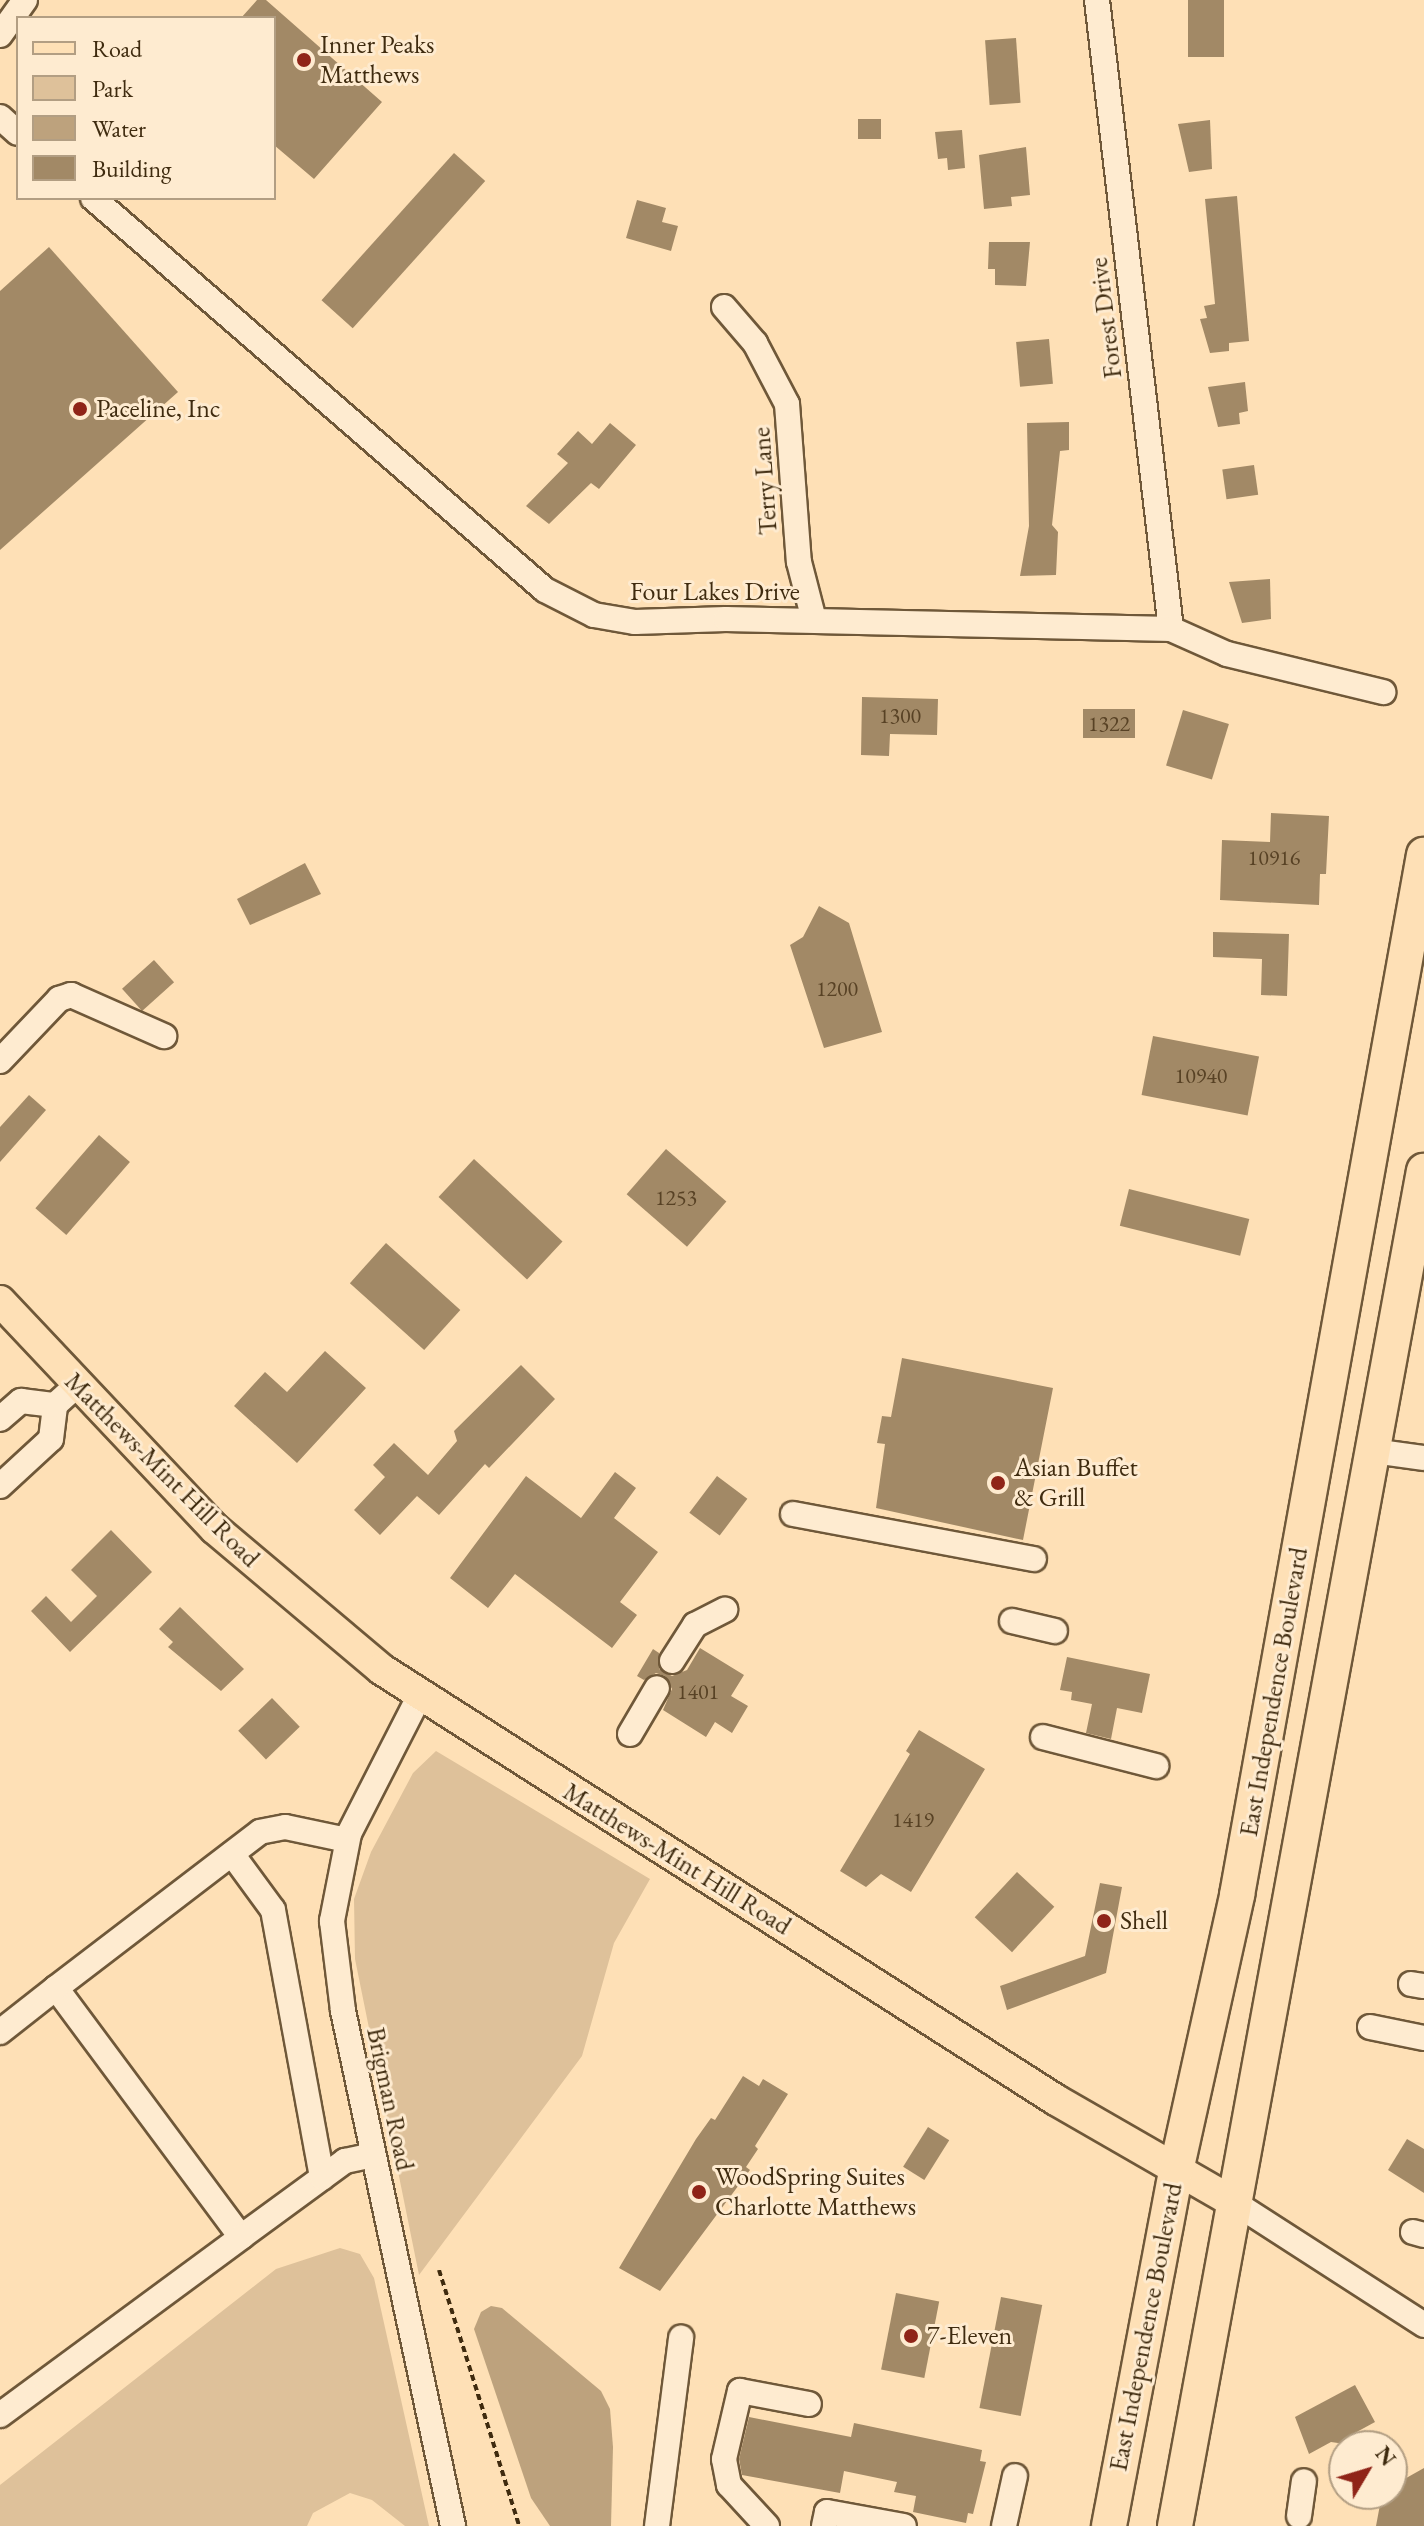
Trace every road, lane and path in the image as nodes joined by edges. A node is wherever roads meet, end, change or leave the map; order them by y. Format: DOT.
graph roads {
  1 [pos="25,0"];
  2 [pos="1097,0"];
  3 [pos="0,35"];
  4 [pos="0,117"];
  5 [pos="16,131"];
  6 [pos="95,200"];
  7 [pos="724,307"];
  8 [pos="814,620"];
  9 [pos="1171,629"];
  10 [pos="1383,692"];
  11 [pos="1424,855"];
  12 [pos="164,1036"];
  13 [pos="0,1061"];
  14 [pos="1424,1171"];
  15 [pos="0,1301"];
  16 [pos="77,1385"];
  17 [pos="55,1405"];
  18 [pos="0,1419"];
  19 [pos="1373,1451"];
  20 [pos="1424,1458"];
  21 [pos="0,1486"];
  22 [pos="793,1514"];
  23 [pos="1034,1559"];
  24 [pos="725,1610"];
  25 [pos="1012,1621"];
  26 [pos="1055,1631"];
  27 [pos="672,1661"];
  28 [pos="657,1688"];
  29 [pos="420,1695"];
  30 [pos="630,1734"];
  31 [pos="1043,1737"];
  32 [pos="1156,1766"];
  33 [pos="347,1840"];
  34 [pos="232,1854"];
  35 [pos="56,1988"];
  36 [pos="1370,2027"];
  37 [pos="0,2032"];
  38 [pos="1424,2038"];
  39 [pos="373,2155"];
  40 [pos="1176,2171"];
  41 [pos="322,2178"];
  42 [pos="1235,2203"];
  43 [pos="241,2237"];
  44 [pos="439,2270"];
  45 [pos="1424,2325"];
  46 [pos="681,2338"];
  47 [pos="809,2404"];
  48 [pos="0,2415"];
  49 [pos="1015,2476"];
  50 [pos="1304,2481"];
  51 [pos="1299,2516"];
  52 [pos="453,2526"];
  53 [pos="519,2526"];
  54 [pos="657,2526"];
  55 [pos="767,2526"];
  56 [pos="824,2526"];
  57 [pos="904,2526"];
  58 [pos="1004,2526"];
  59 [pos="1109,2526"];
  60 [pos="1175,2526"];
  1 -- 3 [label="street"];
  2 -- 9 [label="street, Forest Drive"];
  4 -- 5 [label="street"];
  6 -- 8 [label="street, Four Lakes Drive"];
  7 -- 8 [label="street, Terry Lane"];
  8 -- 9 [label="street, Four Lakes Drive"];
  9 -- 10 [label="street, Four Lakes Drive"];
  11 -- 40 [label="highway, East Independence Boulevard"];
  12 -- 13 [label="street"];
  14 -- 19 [label="highway, East Independence Boulevard"];
  15 -- 16 [label="main road, Matthews-Mint Hill Road"];
  16 -- 17 [label="street"];
  16 -- 29 [label="main road, Matthews-Mint Hill Road"];
  17 -- 18 [label="street"];
  17 -- 21 [label="street"];
  19 -- 20 [label="street"];
  19 -- 42 [label="highway, East Independence Boulevard"];
  22 -- 23 [label="street"];
  24 -- 27 [label="street"];
  25 -- 26 [label="street"];
  28 -- 30 [label="street"];
  29 -- 33 [label="street, Brigman Road"];
  29 -- 40 [label="main road, Matthews-Mint Hill Road"];
  31 -- 32 [label="street"];
  33 -- 34 [label="street"];
  33 -- 39 [label="street, Brigman Road"];
  34 -- 35 [label="street"];
  34 -- 41 [label="street"];
  35 -- 37 [label="street"];
  35 -- 43 [label="street"];
  36 -- 38 [label="street"];
  39 -- 41 [label="street"];
  39 -- 52 [label="street, Brigman Road"];
  40 -- 42 [label="main road, Matthews-Mint Hill Road"];
  40 -- 59 [label="highway, East Independence Boulevard"];
  41 -- 43 [label="street"];
  42 -- 45 [label="street, Matthews-Mint Hill Road"];
  42 -- 60 [label="highway, East Independence Boulevard"];
  43 -- 48 [label="street"];
  44 -- 53 [label="path"];
  46 -- 54 [label="street"];
  47 -- 55 [label="street"];
  49 -- 58 [label="street"];
  50 -- 51 [label="street"];
  56 -- 57 [label="street"];
}
